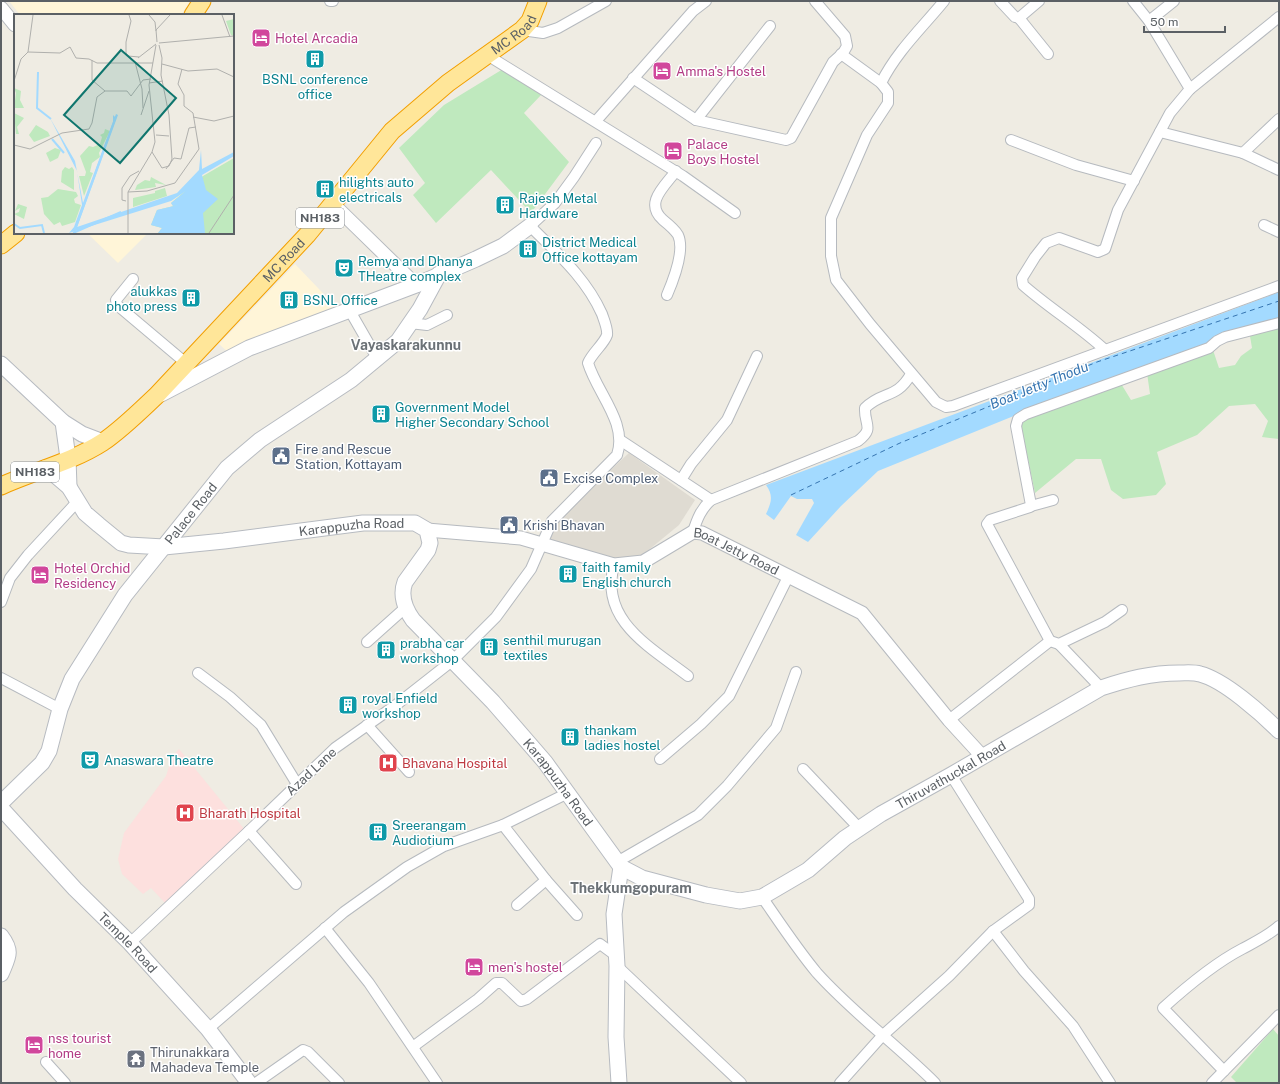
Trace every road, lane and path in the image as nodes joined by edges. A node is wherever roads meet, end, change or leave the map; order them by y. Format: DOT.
graph roads {
  1 [pos="202,1"];
  2 [pos="538,1"];
  3 [pos="606,1"];
  4 [pos="706,1"];
  5 [pos="815,1"];
  6 [pos="944,1"];
  7 [pos="1000,1"];
  8 [pos="1039,1"];
  9 [pos="1133,1"];
  10 [pos="1174,1"];
  11 [pos="1,8"];
  12 [pos="194,14"];
  13 [pos="1279,17"];
  14 [pos="1019,18"];
  15 [pos="1149,21"];
  16 [pos="14,24"];
  17 [pos="770,26"];
  18 [pos="522,30"];
  19 [pos="841,54"];
  20 [pos="1048,54"];
  21 [pos="487,55"];
  22 [pos="633,78"];
  23 [pos="881,83"];
  24 [pos="1190,89"];
  25 [pos="1279,119"];
  26 [pos="696,120"];
  27 [pos="596,121"];
  28 [pos="1160,132"];
  29 [pos="1012,140"];
  30 [pos="596,143"];
  31 [pos="1243,153"];
  32 [pos="1279,170"];
  33 [pos="676,171"];
  34 [pos="1134,181"];
  35 [pos="333,204"];
  36 [pos="735,213"];
  37 [pos="1264,225"];
  38 [pos="530,226"];
  39 [pos="1279,232"];
  40 [pos="15,234"];
  41 [pos="1,245"];
  42 [pos="439,274"];
  43 [pos="133,279"];
  44 [pos="416,285"];
  45 [pos="1279,286"];
  46 [pos="667,295"];
  47 [pos="350,311"];
  48 [pos="447,315"];
  49 [pos="1279,322"];
  50 [pos="410,323"];
  51 [pos="1105,350"];
  52 [pos="757,356"];
  53 [pos="377,358"];
  54 [pos="1,364"];
  55 [pos="186,364"];
  56 [pos="911,374"];
  57 [pos="156,396"];
  58 [pos="62,422"];
  59 [pos="620,440"];
  60 [pos="103,442"];
  61 [pos="68,458"];
  62 [pos="44,468"];
  63 [pos="681,480"];
  64 [pos="1,486"];
  65 [pos="69,487"];
  66 [pos="711,500"];
  67 [pos="1053,500"];
  68 [pos="77,502"];
  69 [pos="1031,506"];
  70 [pos="427,530"];
  71 [pos="693,532"];
  72 [pos="541,544"];
  73 [pos="164,547"];
  74 [pos="614,565"];
  75 [pos="788,577"];
  76 [pos="1,602"];
  77 [pos="405,608"];
  78 [pos="1122,610"];
  79 [pos="367,642"];
  80 [pos="1054,643"];
  81 [pos="452,661"];
  82 [pos="796,672"];
  83 [pos="198,673"];
  84 [pos="688,676"];
  85 [pos="1,678"];
  86 [pos="1102,688"];
  87 [pos="60,709"];
  88 [pos="949,720"];
  89 [pos="367,725"];
  90 [pos="1279,731"];
  91 [pos="982,756"];
  92 [pos="660,759"];
  93 [pos="804,769"];
  94 [pos="409,772"];
  95 [pos="951,775"];
  96 [pos="297,784"];
  97 [pos="568,793"];
  98 [pos="1,803"];
  99 [pos="1,808"];
  100 [pos="503,825"];
  101 [pos="859,828"];
  102 [pos="250,831"];
  103 [pos="619,864"];
  104 [pos="546,880"];
  105 [pos="296,884"];
  106 [pos="762,897"];
  107 [pos="517,905"];
  108 [pos="576,915"];
  109 [pos="1279,926"];
  110 [pos="325,928"];
  111 [pos="993,932"];
  112 [pos="1,936"];
  113 [pos="130,943"];
  114 [pos="616,960"];
  115 [pos="1,974"];
  116 [pos="1279,1015"];
  117 [pos="208,1029"];
  118 [pos="882,1036"];
  119 [pos="414,1046"];
  120 [pos="46,1062"];
  121 [pos="1224,1071"];
  122 [pos="65,1083"];
  123 [pos="249,1083"];
  124 [pos="256,1083"];
  125 [pos="339,1083"];
  126 [pos="437,1083"];
  127 [pos="619,1083"];
  128 [pos="741,1083"];
  129 [pos="840,1083"];
  130 [pos="935,1083"];
  131 [pos="1110,1083"];
  132 [pos="1212,1083"];
  1 -- 12 [label="highway"];
  2 -- 18 [label="highway, MC Road / NH183"];
  3 -- 18 [label="street"];
  4 -- 22 [label="street"];
  5 -- 19 [label="street"];
  6 -- 23 [label="street"];
  7 -- 14 [label="street"];
  8 -- 14 [label="street"];
  9 -- 15 [label="street"];
  10 -- 15 [label="street"];
  11 -- 16 [label="street"];
  13 -- 24 [label="street"];
  14 -- 20 [label="street"];
  15 -- 24 [label="street"];
  17 -- 26 [label="street"];
  18 -- 21 [label="highway, MC Road / NH183"];
  19 -- 23 [label="street"];
  19 -- 26 [label="street"];
  21 -- 27 [label="street"];
  21 -- 35 [label="highway, MC Road / NH183"];
  22 -- 26 [label="street"];
  22 -- 27 [label="street"];
  23 -- 56 [label="street"];
  24 -- 28 [label="street"];
  25 -- 31 [label="street"];
  27 -- 33 [label="street"];
  28 -- 31 [label="street"];
  28 -- 34 [label="street"];
  29 -- 34 [label="street"];
  30 -- 38 [label="street"];
  31 -- 32 [label="street"];
  33 -- 36 [label="street"];
  33 -- 46 [label="street"];
  34 -- 51 [label="street"];
  35 -- 44 [label="street"];
  35 -- 55 [label="highway, MC Road / NH183"];
  37 -- 39 [label="street"];
  38 -- 42 [label="main road"];
  38 -- 59 [label="street"];
  40 -- 41 [label="highway"];
  42 -- 44 [label="main road"];
  42 -- 50 [label="main road, Palace Road"];
  43 -- 55 [label="street"];
  44 -- 47 [label="main road"];
  45 -- 51 [label="street"];
  47 -- 53 [label="street"];
  47 -- 57 [label="main road"];
  48 -- 50 [label="street"];
  49 -- 69 [label="street"];
  50 -- 53 [label="main road, Palace Road"];
  51 -- 56 [label="street"];
  52 -- 63 [label="street"];
  53 -- 73 [label="main road, Palace Road"];
  54 -- 58 [label="main road"];
  55 -- 57 [label="highway, MC Road / NH183"];
  56 -- 66 [label="street"];
  57 -- 60 [label="highway, MC Road / NH183"];
  58 -- 60 [label="main road"];
  58 -- 61 [label="main road, Karappuzha Road"];
  59 -- 63 [label="street"];
  59 -- 72 [label="street, Azad Lane"];
  60 -- 61 [label="highway, MC Road / NH183"];
  61 -- 62 [label="highway, NH183"];
  61 -- 65 [label="main road, Karappuzha Road"];
  62 -- 64 [label="highway, NH183"];
  62 -- 65 [label="main road, Karappuzha Road"];
  63 -- 66 [label="street"];
  65 -- 68 [label="main road, Karappuzha Road"];
  66 -- 71 [label="street"];
  67 -- 69 [label="street"];
  68 -- 73 [label="main road, Karappuzha Road"];
  68 -- 76 [label="street"];
  69 -- 80 [label="street"];
  70 -- 72 [label="street, Boat Jetty Road"];
  70 -- 73 [label="main road, Karappuzha Road"];
  70 -- 77 [label="main road"];
  71 -- 74 [label="street, Boat Jetty Road"];
  71 -- 75 [label="street, Boat Jetty Road"];
  72 -- 74 [label="street, Boat Jetty Road"];
  72 -- 81 [label="street, Azad Lane"];
  73 -- 87 [label="main road, Palace Road"];
  74 -- 84 [label="street"];
  75 -- 88 [label="street, Boat Jetty Road"];
  75 -- 92 [label="street"];
  77 -- 79 [label="street"];
  77 -- 81 [label="main road, Karappuzha Road"];
  78 -- 80 [label="street"];
  80 -- 86 [label="street"];
  80 -- 88 [label="street"];
  81 -- 89 [label="street, Azad Lane"];
  81 -- 97 [label="main road, Karappuzha Road"];
  82 -- 103 [label="street"];
  83 -- 96 [label="street"];
  85 -- 87 [label="street"];
  86 -- 90 [label="main road, Thiruvathuckal Road"];
  86 -- 91 [label="main road, Thiruvathuckal Road"];
  87 -- 98 [label="main road, Palace Road"];
  88 -- 91 [label="street, Boat Jetty Road"];
  89 -- 94 [label="street"];
  89 -- 96 [label="street, Azad Lane"];
  91 -- 95 [label="main road, Thiruvathuckal Road"];
  93 -- 101 [label="street"];
  95 -- 101 [label="main road, Thiruvathuckal Road"];
  95 -- 111 [label="street"];
  96 -- 102 [label="street, Azad Lane"];
  97 -- 100 [label="street"];
  97 -- 103 [label="main road, Karappuzha Road"];
  99 -- 113 [label="main road, Temple Road"];
  100 -- 104 [label="street"];
  100 -- 110 [label="street"];
  101 -- 106 [label="main road, Thiruvathuckal Road"];
  102 -- 105 [label="street"];
  102 -- 113 [label="street, Azad Lane"];
  103 -- 106 [label="main road, Thiruvathuckal Road"];
  103 -- 114 [label="main road"];
  104 -- 107 [label="street"];
  104 -- 108 [label="street"];
  106 -- 118 [label="street"];
  109 -- 121 [label="street"];
  110 -- 117 [label="street"];
  110 -- 119 [label="street"];
  111 -- 118 [label="street"];
  111 -- 131 [label="street"];
  112 -- 115 [label="main road"];
  113 -- 117 [label="main road, Temple Road"];
  114 -- 119 [label="street"];
  114 -- 127 [label="main road"];
  114 -- 128 [label="street"];
  116 -- 121 [label="street"];
  117 -- 123 [label="main road, Temple Road"];
  118 -- 129 [label="street"];
  118 -- 130 [label="street"];
  119 -- 126 [label="street"];
  120 -- 122 [label="street"];
  121 -- 132 [label="street"];
  124 -- 125 [label="street"];
}
